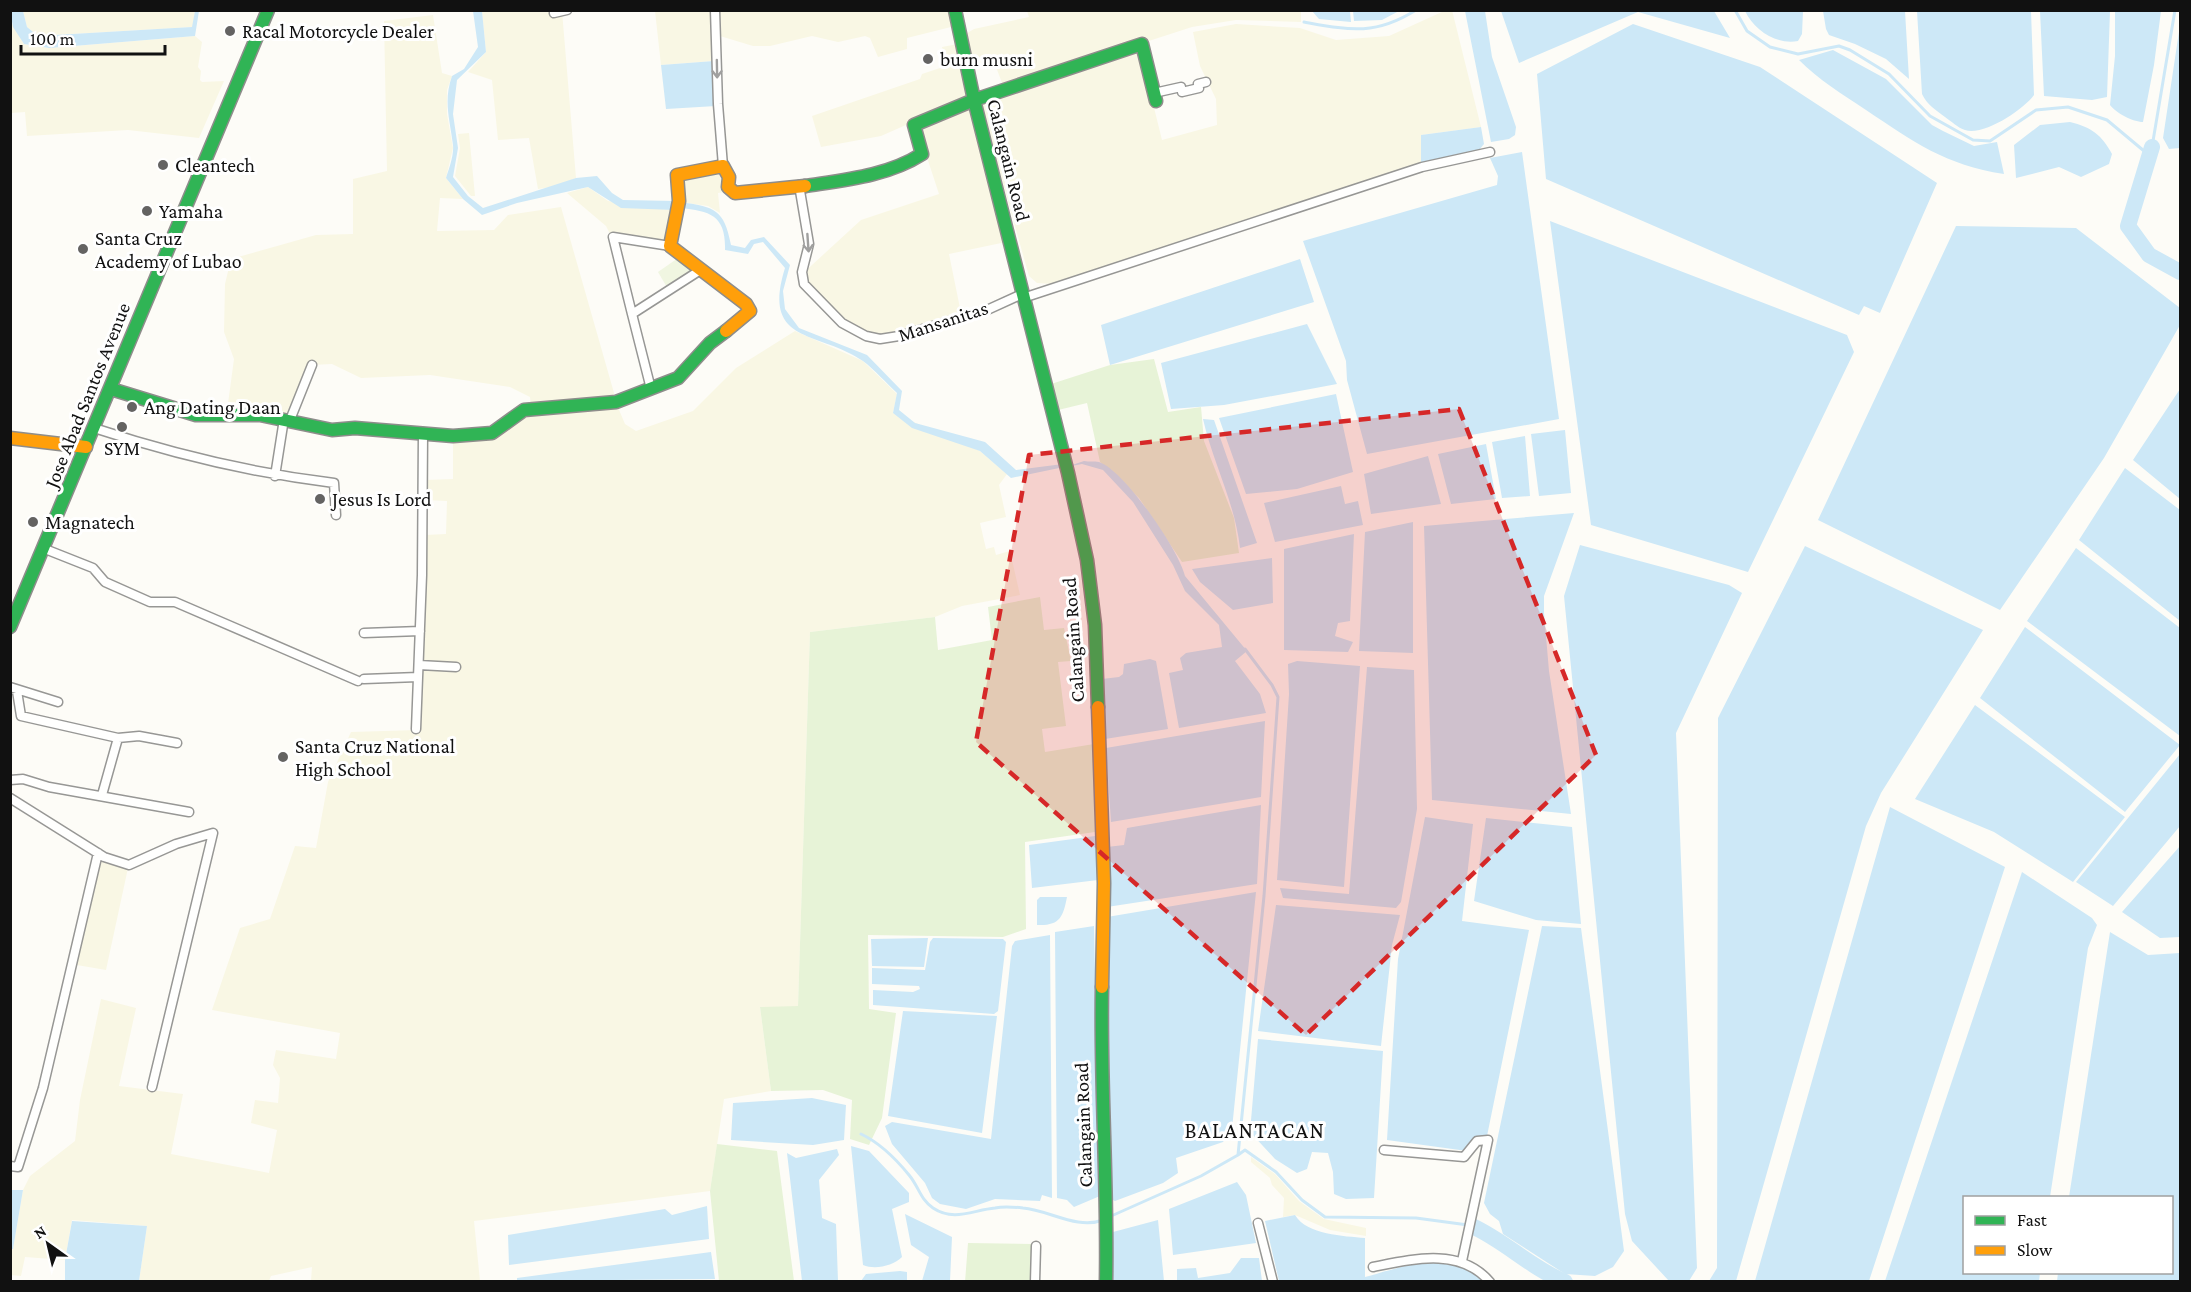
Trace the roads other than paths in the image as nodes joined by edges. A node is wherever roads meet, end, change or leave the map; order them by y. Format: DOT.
graph roads {
  1 [pos="268,10"];
  2 [pos="567,10"];
  3 [pos="716,10"];
  4 [pos="956,10"];
  5 [pos="554,13"];
  6 [pos="1206,82"];
  7 [pos="1155,97"];
  8 [pos="974,100"];
  9 [pos="1490,152"];
  10 [pos="723,166"];
  11 [pos="799,185"];
  12 [pos="670,246"];
  13 [pos="702,269"];
  14 [pos="1023,296"];
  15 [pos="632,314"];
  16 [pos="312,365"];
  17 [pos="111,389"];
  18 [pos="651,389"];
  19 [pos="287,419"];
  20 [pos="94,428"];
  21 [pos="423,433"];
  22 [pos="10,438"];
  23 [pos="86,447"];
  24 [pos="275,476"];
  25 [pos="336,514"];
  26 [pos="45,549"];
  27 [pos="10,627"];
  28 [pos="420,631"];
  29 [pos="364,633"];
  30 [pos="419,665"];
  31 [pos="456,667"];
  32 [pos="418,677"];
  33 [pos="14,689"];
  34 [pos="58,702"];
  35 [pos="10,712"];
  36 [pos="21,716"];
  37 [pos="416,729"];
  38 [pos="118,738"];
  39 [pos="177,743"];
  40 [pos="10,780"];
  41 [pos="102,795"];
  42 [pos="10,798"];
  43 [pos="189,812"];
  44 [pos="98,853"];
  45 [pos="152,1087"];
  46 [pos="1384,1150"];
  47 [pos="10,1166"];
  48 [pos="1258,1223"];
  49 [pos="1036,1246"];
  50 [pos="1462,1261"];
  51 [pos="1373,1267"];
  52 [pos="1035,1281"];
  53 [pos="1106,1281"];
  54 [pos="1273,1281"];
  55 [pos="1490,1281"];
  1 -- 17 [label="street, Jose Abad Santos Avenue"];
  2 -- 5 [label="street"];
  3 -- 10 [label="street, one-way"];
  4 -- 8 [label="street, Calangain Road"];
  6 -- 7 [label="street"];
  7 -- 8 [label="street"];
  8 -- 11 [label="street"];
  8 -- 14 [label="street, Calangain Road"];
  9 -- 14 [label="street"];
  10 -- 11 [label="street"];
  10 -- 12 [label="street"];
  11 -- 14 [label="street, Mansanitas, one-way"];
  12 -- 13 [label="street"];
  12 -- 15 [label="street"];
  13 -- 15 [label="street"];
  13 -- 18 [label="street"];
  14 -- 53 [label="street, Calangain Road"];
  15 -- 18 [label="street"];
  16 -- 19 [label="street"];
  17 -- 19 [label="street"];
  17 -- 20 [label="street, Jose Abad Santos Avenue"];
  18 -- 21 [label="street"];
  19 -- 21 [label="street"];
  19 -- 24 [label="street"];
  20 -- 23 [label="street, Jose Abad Santos Avenue"];
  20 -- 24 [label="street"];
  21 -- 28 [label="street"];
  22 -- 23 [label="street"];
  23 -- 26 [label="street, Jose Abad Santos Avenue"];
  24 -- 25 [label="street"];
  26 -- 27 [label="street, Jose Abad Santos Avenue"];
  26 -- 32 [label="street"];
  28 -- 29 [label="street"];
  28 -- 30 [label="street"];
  30 -- 31 [label="street"];
  30 -- 32 [label="street"];
  32 -- 37 [label="street"];
  33 -- 34 [label="street"];
  33 -- 36 [label="street"];
  35 -- 36 [label="street"];
  36 -- 38 [label="street"];
  38 -- 39 [label="street"];
  38 -- 41 [label="street"];
  40 -- 41 [label="street"];
  41 -- 43 [label="street"];
  42 -- 44 [label="street"];
  44 -- 45 [label="street"];
  44 -- 47 [label="street"];
  46 -- 50 [label="street"];
  48 -- 54 [label="street"];
  49 -- 52 [label="street"];
  50 -- 51 [label="street"];
  50 -- 55 [label="street"];
}
